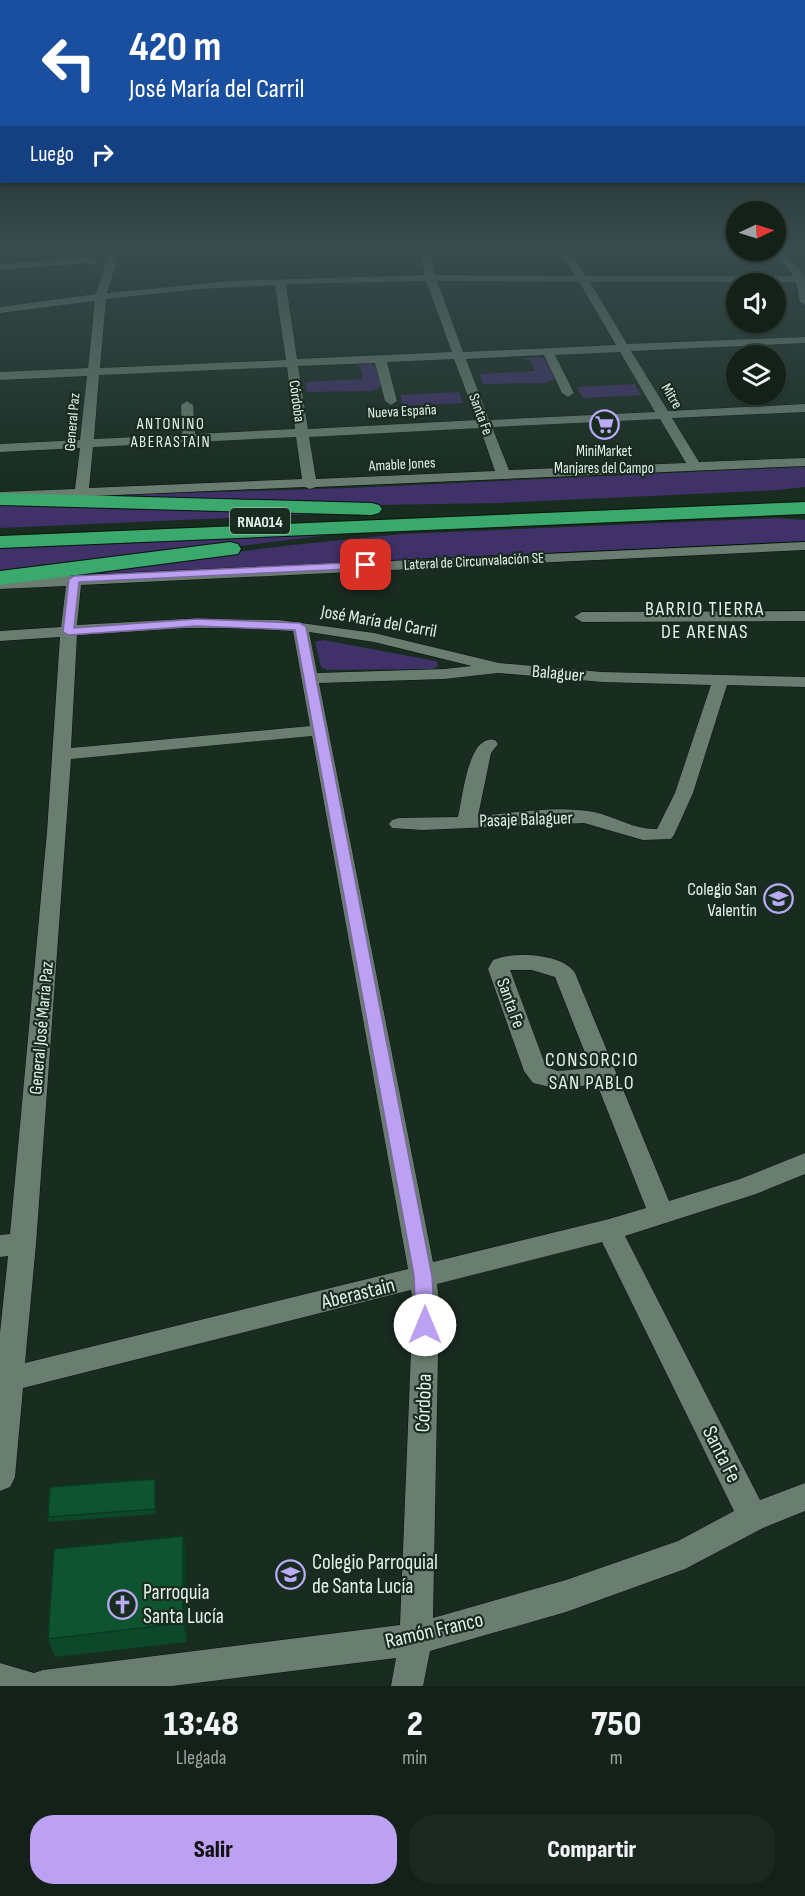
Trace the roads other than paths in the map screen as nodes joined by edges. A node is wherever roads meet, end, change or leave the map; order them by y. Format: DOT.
graph roads {
  1 [pos="97,329"];
  2 [pos="287,329"];
  3 [pos="449,329"];
  4 [pos="612,329"];
  5 [pos="805,340"];
  6 [pos="624,348"];
  7 [pos="548,352"];
  8 [pos="459,356"];
  9 [pos="380,359"];
  10 [pos="292,363"];
  11 [pos="93,372"];
  12 [pos="0,376"];
  13 [pos="568,393"];
  14 [pos="391,401"];
  15 [pos="188,405"];
  16 [pos="805,408"];
  17 [pos="664,415"];
  18 [pos="484,423"];
  19 [pos="302,432"];
  20 [pos="189,438"];
  21 [pos="87,444"];
  22 [pos="0,448"];
  23 [pos="805,462"];
  24 [pos="695,467"];
  25 [pos="504,476"];
  26 [pos="310,485"];
  27 [pos="82,492"];
  28 [pos="805,492"];
  29 [pos="0,498"];
  30 [pos="805,498"];
  31 [pos="778,504"];
  32 [pos="805,508"];
  33 [pos="521,510"];
  34 [pos="805,514"];
  35 [pos="496,521"];
  36 [pos="0,532"];
  37 [pos="0,542"];
  38 [pos="805,546"];
  39 [pos="0,578"];
  40 [pos="74,579"];
  41 [pos="0,584"];
  42 [pos="805,616"];
  43 [pos="582,617"];
  44 [pos="300,627"];
  45 [pos="68,632"];
  46 [pos="0,636"];
  47 [pos="498,668"];
  48 [pos="311,678"];
  49 [pos="721,679"];
  50 [pos="805,682"];
  51 [pos="321,730"];
  52 [pos="489,744"];
  53 [pos="63,754"];
  54 [pos="467,822"];
  55 [pos="399,824"];
  56 [pos="604,1075"];
  57 [pos="805,1163"];
  58 [pos="661,1213"];
  59 [pos="609,1230"];
  60 [pos="12,1245"];
  61 [pos="423,1276"];
  62 [pos="10,1379"];
  63 [pos="0,1477"];
  64 [pos="805,1497"];
  65 [pos="753,1517"];
  66 [pos="416,1638"];
  67 [pos="0,1680"];
  68 [pos="25,1686"];
  69 [pos="43,1686"];
  70 [pos="407,1686"];
  1 -- 11 [label="street, General Paz"];
  2 -- 10 [label="street, Córdoba"];
  3 -- 8 [label="street, Santa Fe"];
  4 -- 6 [label="street, Mitre"];
  5 -- 6 [label="street"];
  6 -- 7 [label="street"];
  6 -- 17 [label="street, Mitre"];
  7 -- 8 [label="street"];
  7 -- 13 [label="street"];
  8 -- 9 [label="street"];
  8 -- 18 [label="street, Santa Fe"];
  9 -- 10 [label="street"];
  9 -- 14 [label="street"];
  10 -- 11 [label="street"];
  10 -- 19 [label="street, Córdoba"];
  11 -- 12 [label="street"];
  11 -- 21 [label="street, General Paz"];
  15 -- 20 [label="street"];
  16 -- 17 [label="street, Nueva España"];
  17 -- 18 [label="street, Nueva España"];
  17 -- 24 [label="street, Mitre"];
  18 -- 19 [label="street, Nueva España"];
  18 -- 25 [label="street, Santa Fe"];
  19 -- 20 [label="street, Nueva España"];
  19 -- 26 [label="street, Córdoba"];
  20 -- 21 [label="street, Nueva España"];
  21 -- 22 [label="street, Nueva España"];
  21 -- 27 [label="street, General Paz"];
  23 -- 24 [label="street, Amable Jones"];
  24 -- 25 [label="street, Amable Jones"];
  25 -- 26 [label="street, Amable Jones"];
  26 -- 27 [label="street, Amable Jones"];
  27 -- 29 [label="street, Amable Jones"];
  28 -- 31 [label="highway"];
  29 -- 33 [label="highway"];
  30 -- 31 [label="highway, RNA014"];
  31 -- 32 [label="highway, RNA014"];
  31 -- 33 [label="highway, RNA014"];
  31 -- 34 [label="highway"];
  31 -- 35 [label="highway, RNA014"];
  33 -- 36 [label="highway, RNA014"];
  35 -- 37 [label="highway, RNA014"];
  35 -- 39 [label="highway"];
  38 -- 40 [label="street, Lateral de Circunvalación SE"];
  40 -- 41 [label="street, Lateral de Circunvalación SE"];
  40 -- 45 [label="street, General José María Paz"];
  42 -- 43 [label="street"];
  44 -- 45 [label="street, José María del Carril"];
  44 -- 47 [label="street, José María del Carril"];
  44 -- 48 [label="street, Córdoba"];
  45 -- 46 [label="street, José María del Carril"];
  45 -- 53 [label="street, General José María Paz"];
  47 -- 48 [label="street, Balaguer"];
  47 -- 49 [label="street, Balaguer"];
  48 -- 51 [label="street, Córdoba"];
  49 -- 50 [label="street, Balaguer"];
  49 -- 54 [label="street, Pasaje Balaguer"];
  51 -- 53 [label="street"];
  51 -- 61 [label="street, Córdoba"];
  52 -- 54 [label="street"];
  53 -- 60 [label="street, General José María Paz"];
  54 -- 55 [label="street, Pasaje Balaguer"];
  56 -- 56 [label="street, Santa Fe"];
  56 -- 58 [label="street, Santa Fe"];
  57 -- 58 [label="street, Aberastain"];
  58 -- 59 [label="street, Aberastain"];
  59 -- 61 [label="street, Aberastain"];
  59 -- 65 [label="street, Santa Fe"];
  60 -- 62 [label="street, General José María Paz"];
  61 -- 62 [label="street, Aberastain"];
  61 -- 66 [label="street, Córdoba"];
  62 -- 63 [label="street, General José María Paz"];
  64 -- 65 [label="street, Ramón Franco"];
  65 -- 66 [label="street, Ramón Franco"];
  66 -- 69 [label="street, Ramón Franco"];
  66 -- 70 [label="street, Córdoba"];
  67 -- 68 [label="street"];
}
